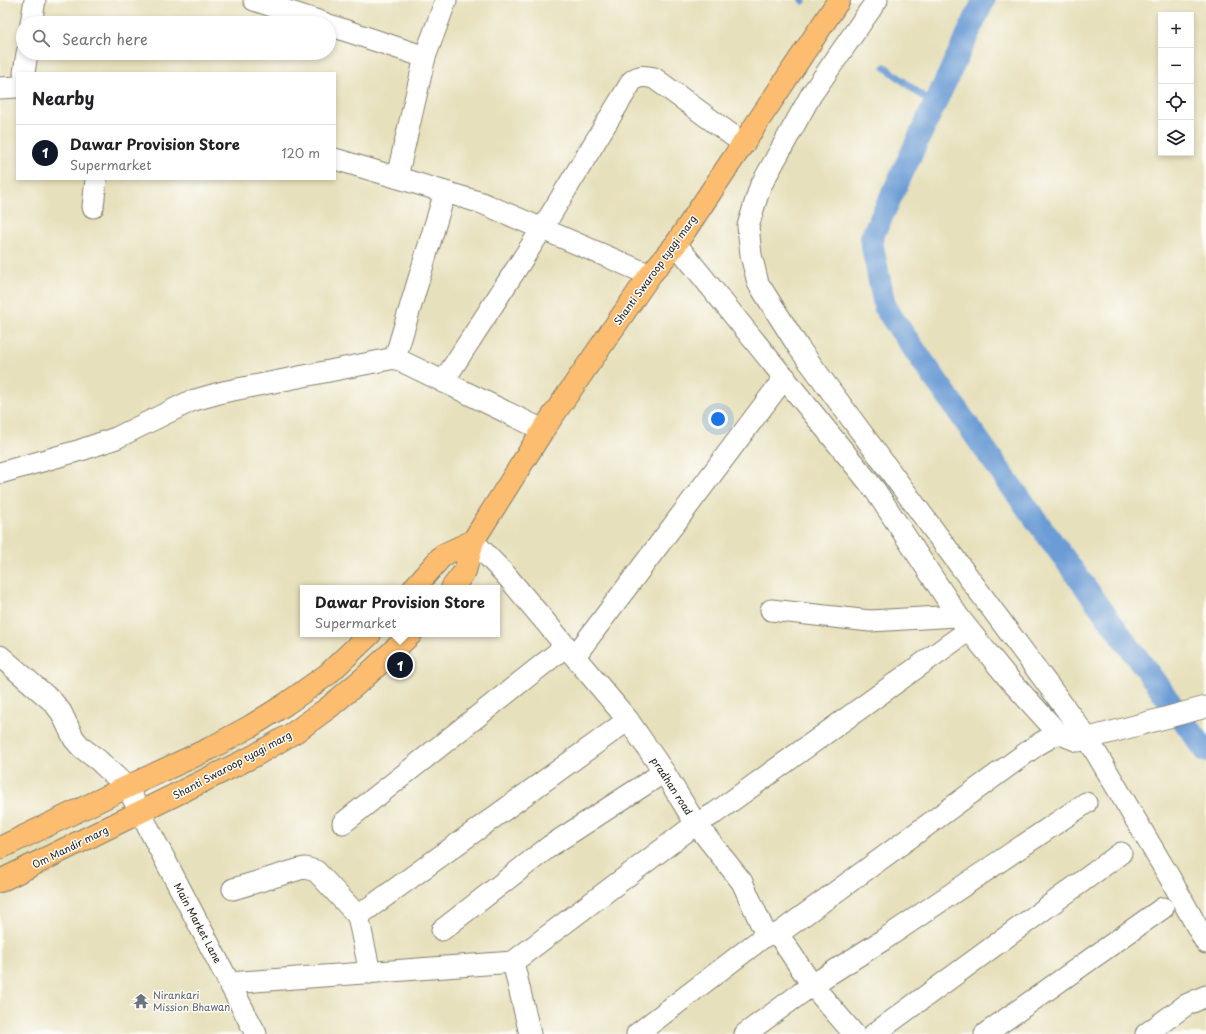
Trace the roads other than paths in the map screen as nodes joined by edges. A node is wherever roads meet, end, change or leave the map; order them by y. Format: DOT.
graph roads {
  1 [pos="35,0"];
  2 [pos="254,0"];
  3 [pos="446,0"];
  4 [pos="839,0"];
  5 [pos="877,0"];
  6 [pos="32,16"];
  7 [pos="303,16"];
  8 [pos="336,27"];
  9 [pos="425,57"];
  10 [pos="26,60"];
  11 [pos="24,72"];
  12 [pos="16,87"];
  13 [pos="0,88"];
  14 [pos="744,144"];
  15 [pos="336,159"];
  16 [pos="397,177"];
  17 [pos="96,180"];
  18 [pos="445,192"];
  19 [pos="93,207"];
  20 [pos="542,229"];
  21 [pos="676,244"];
  22 [pos="650,275"];
  23 [pos="395,358"];
  24 [pos="785,377"];
  25 [pos="443,382"];
  26 [pos="543,430"];
  27 [pos="0,473"];
  28 [pos="473,541"];
  29 [pos="417,585"];
  30 [pos="454,585"];
  31 [pos="771,610"];
  32 [pos="963,623"];
  33 [pos="367,637"];
  34 [pos="408,637"];
  35 [pos="570,651"];
  36 [pos="0,656"];
  37 [pos="1206,707"];
  38 [pos="628,720"];
  39 [pos="1058,733"];
  40 [pos="1088,739"];
  41 [pos="664,772"];
  42 [pos="127,786"];
  43 [pos="1086,803"];
  44 [pos="140,813"];
  45 [pos="343,823"];
  46 [pos="696,824"];
  47 [pos="0,848"];
  48 [pos="1121,853"];
  49 [pos="0,881"];
  50 [pos="233,889"];
  51 [pos="1163,908"];
  52 [pos="358,916"];
  53 [pos="442,930"];
  54 [pos="772,935"];
  55 [pos="1206,943"];
  56 [pos="513,962"];
  57 [pos="370,972"];
  58 [pos="229,983"];
  59 [pos="812,985"];
  60 [pos="1206,996"];
  61 [pos="256,1034"];
  62 [pos="530,1034"];
  63 [pos="637,1034"];
  64 [pos="745,1034"];
  65 [pos="854,1034"];
  66 [pos="874,1034"];
  67 [pos="985,1034"];
  68 [pos="1146,1034"];
  1 -- 6 [label="street"];
  2 -- 7 [label="street"];
  3 -- 9 [label="street"];
  4 -- 14 [label="main road, Shanti Swaroop tyagi marg"];
  5 -- 40 [label="street"];
  8 -- 9 [label="street"];
  9 -- 16 [label="street"];
  10 -- 11 [label="street"];
  12 -- 13 [label="street"];
  14 -- 20 [label="street"];
  14 -- 21 [label="main road, Shanti Swaroop tyagi marg"];
  15 -- 16 [label="street"];
  16 -- 18 [label="street"];
  17 -- 19 [label="street"];
  18 -- 20 [label="street"];
  18 -- 23 [label="street"];
  20 -- 22 [label="street"];
  20 -- 25 [label="street"];
  21 -- 22 [label="main road, Shanti Swaroop tyagi marg"];
  21 -- 24 [label="street"];
  22 -- 26 [label="main road, Shanti Swaroop tyagi marg"];
  23 -- 25 [label="street"];
  23 -- 27 [label="street"];
  24 -- 32 [label="street"];
  24 -- 35 [label="street"];
  25 -- 26 [label="street"];
  26 -- 28 [label="main road, Shanti Swaroop tyagi marg"];
  28 -- 29 [label="main road"];
  28 -- 30 [label="main road, Shanti Swaroop tyagi marg"];
  28 -- 35 [label="street, pradhan road"];
  31 -- 32 [label="street"];
  32 -- 39 [label="street"];
  32 -- 46 [label="street"];
  33 -- 42 [label="main road"];
  34 -- 44 [label="main road, Shanti Swaroop tyagi marg"];
  35 -- 38 [label="street, pradhan road"];
  35 -- 45 [label="street"];
  36 -- 42 [label="street"];
  37 -- 40 [label="street"];
  38 -- 41 [label="street, pradhan road"];
  38 -- 52 [label="street"];
  39 -- 40 [label="street"];
  39 -- 54 [label="street"];
  40 -- 55 [label="street"];
  41 -- 46 [label="street, pradhan road"];
  41 -- 53 [label="street"];
  42 -- 44 [label="street, Main Market Lane"];
  42 -- 47 [label="main road"];
  43 -- 59 [label="street"];
  44 -- 49 [label="main road, Om Mandir marg"];
  44 -- 58 [label="street, Main Market Lane"];
  46 -- 54 [label="street, pradhan road"];
  46 -- 56 [label="street"];
  48 -- 66 [label="street"];
  50 -- 52 [label="street"];
  51 -- 67 [label="street"];
  52 -- 57 [label="street"];
  54 -- 59 [label="street, pradhan road"];
  54 -- 63 [label="street"];
  56 -- 57 [label="street"];
  56 -- 62 [label="street"];
  57 -- 58 [label="street"];
  58 -- 61 [label="street, Main Market Lane"];
  59 -- 64 [label="street"];
  59 -- 65 [label="street, pradhan road"];
  60 -- 68 [label="street"];
}
